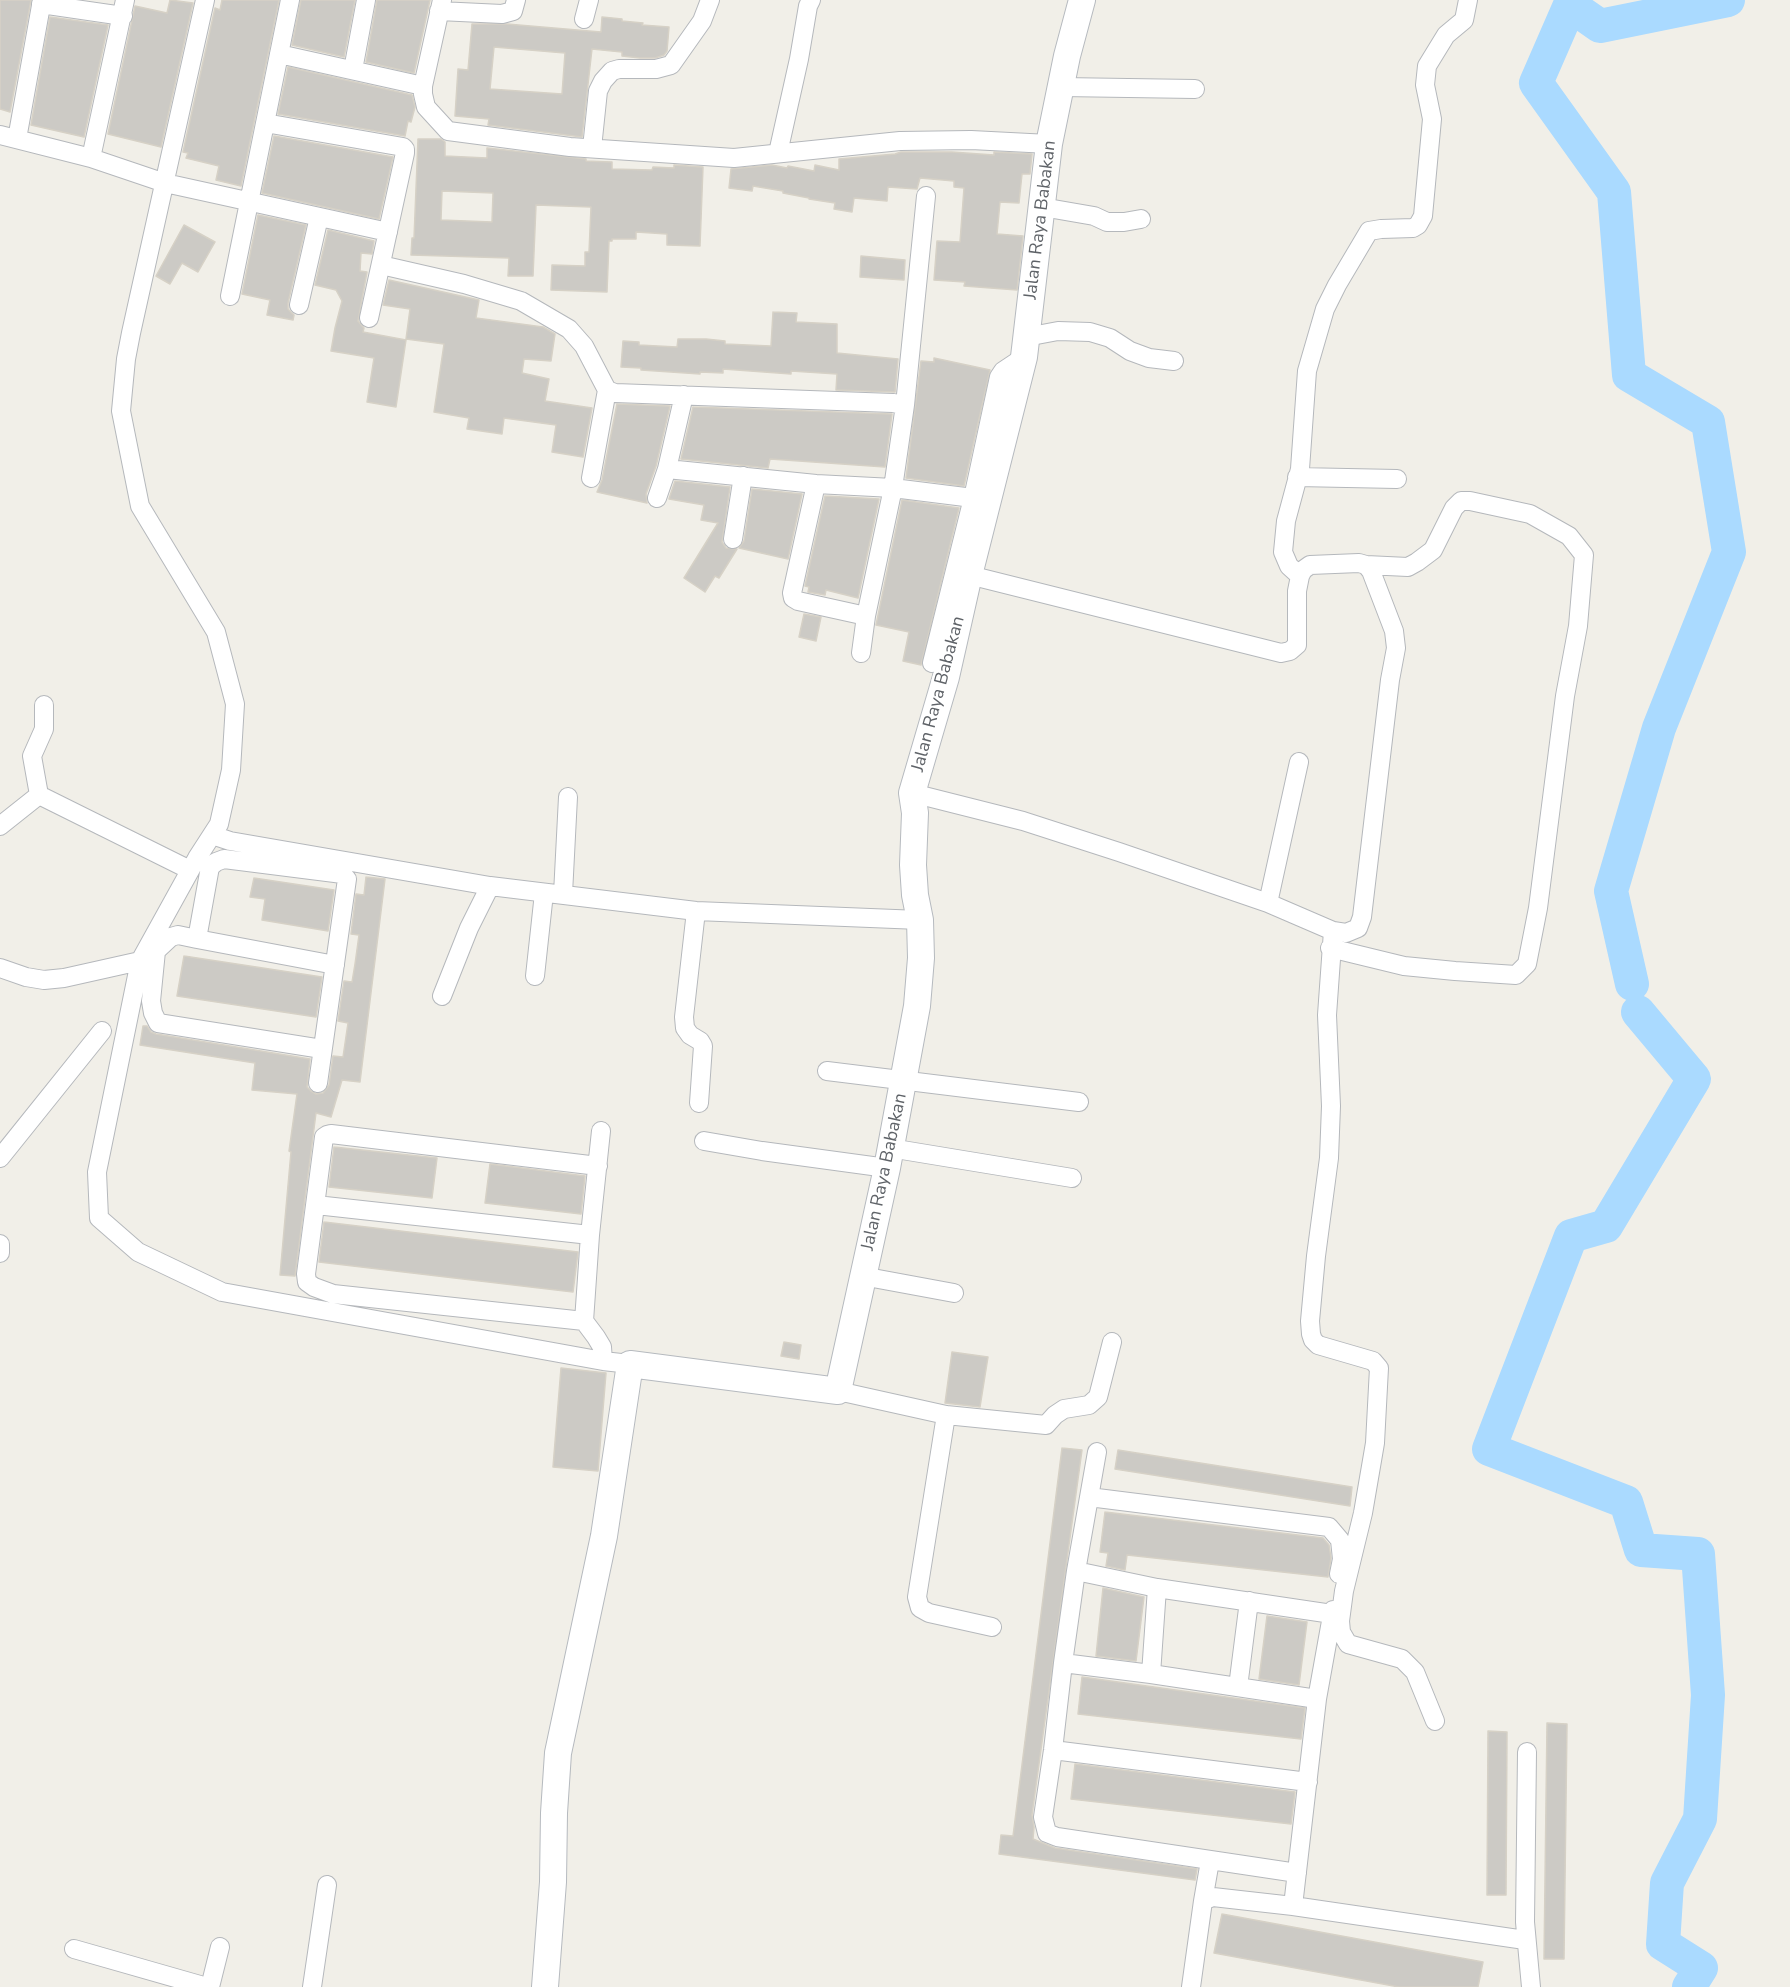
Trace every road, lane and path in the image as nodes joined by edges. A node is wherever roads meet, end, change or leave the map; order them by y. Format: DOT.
graph roads {
  1 [pos="205,0"];
  2 [pos="290,0"];
  3 [pos="366,0"];
  4 [pos="516,0"];
  5 [pos="589,0"];
  6 [pos="710,0"];
  7 [pos="811,0"];
  8 [pos="1082,0"];
  9 [pos="1468,0"];
  10 [pos="41,2"];
  11 [pos="441,5"];
  12 [pos="124,8"];
  13 [pos="584,19"];
  14 [pos="279,54"];
  15 [pos="353,70"];
  16 [pos="423,86"];
  17 [pos="1061,87"];
  18 [pos="1195,89"];
  19 [pos="265,123"];
  20 [pos="9,137"];
  21 [pos="1049,144"];
  22 [pos="592,148"];
  23 [pos="778,153"];
  24 [pos="91,158"];
  25 [pos="165,183"];
  26 [pos="926,196"];
  27 [pos="249,202"];
  28 [pos="1042,207"];
  29 [pos="319,217"];
  30 [pos="1142,219"];
  31 [pos="388,232"];
  32 [pos="381,265"];
  33 [pos="230,296"];
  34 [pos="299,305"];
  35 [pos="369,318"];
  36 [pos="1025,347"];
  37 [pos="1174,362"];
  38 [pos="607,390"];
  39 [pos="684,395"];
  40 [pos="905,405"];
  41 [pos="668,469"];
  42 [pos="743,476"];
  43 [pos="1297,477"];
  44 [pos="591,478"];
  45 [pos="1396,479"];
  46 [pos="816,484"];
  47 [pos="893,488"];
  48 [pos="657,498"];
  49 [pos="973,498"];
  50 [pos="733,539"];
  51 [pos="1366,565"];
  52 [pos="969,575"];
  53 [pos="1300,576"];
  54 [pos="866,616"];
  55 [pos="861,653"];
  56 [pos="932,663"];
  57 [pos="44,705"];
  58 [pos="1299,762"];
  59 [pos="912,793"];
  60 [pos="39,795"];
  61 [pos="568,797"];
  62 [pos="0,826"];
  63 [pos="211,848"];
  64 [pos="190,870"];
  65 [pos="490,885"];
  66 [pos="544,893"];
  67 [pos="562,894"];
  68 [pos="1268,903"];
  69 [pos="696,911"];
  70 [pos="920,920"];
  71 [pos="197,939"];
  72 [pos="1331,939"];
  73 [pos="140,961"];
  74 [pos="334,965"];
  75 [pos="0,968"];
  76 [pos="535,976"];
  77 [pos="442,996"];
  78 [pos="102,1031"];
  79 [pos="322,1049"];
  80 [pos="827,1071"];
  81 [pos="904,1080"];
  82 [pos="318,1083"];
  83 [pos="1079,1102"];
  84 [pos="699,1103"];
  85 [pos="601,1131"];
  86 [pos="704,1141"];
  87 [pos="0,1158"];
  88 [pos="889,1158"];
  89 [pos="597,1166"];
  90 [pos="1072,1178"];
  91 [pos="316,1205"];
  92 [pos="590,1234"];
  93 [pos="0,1244"];
  94 [pos="0,1253"];
  95 [pos="862,1276"];
  96 [pos="954,1293"];
  97 [pos="584,1321"];
  98 [pos="1112,1342"];
  99 [pos="603,1361"];
  100 [pos="630,1364"];
  101 [pos="837,1391"];
  102 [pos="946,1415"];
  103 [pos="1097,1452"];
  104 [pos="1089,1497"];
  105 [pos="1076,1571"];
  106 [pos="1157,1588"];
  107 [pos="1249,1601"];
  108 [pos="1332,1614"];
  109 [pos="992,1627"];
  110 [pos="1063,1663"];
  111 [pos="1150,1674"];
  112 [pos="1238,1687"];
  113 [pos="1317,1700"];
  114 [pos="1435,1721"];
  115 [pos="1053,1750"];
  116 [pos="1527,1752"];
  117 [pos="1308,1782"];
  118 [pos="1210,1861"];
  119 [pos="1297,1874"];
  120 [pos="327,1885"];
  121 [pos="1203,1901"];
  122 [pos="1293,1906"];
  123 [pos="1525,1940"];
  124 [pos="220,1947"];
  125 [pos="74,1949"];
  126 [pos="208,1987"];
  127 [pos="312,1987"];
  128 [pos="545,1987"];
  129 [pos="1191,1987"];
  130 [pos="1531,1987"];
  1 -- 25 [label="street"];
  2 -- 14 [label="street"];
  3 -- 15 [label="street"];
  4 -- 11 [label="street"];
  5 -- 13 [label="street"];
  6 -- 22 [label="street"];
  7 -- 23 [label="street"];
  8 -- 17 [label="street, Jalan Raya Babakan"];
  9 -- 43 [label="street"];
  10 -- 12 [label="street"];
  10 -- 20 [label="street"];
  11 -- 16 [label="street"];
  12 -- 24 [label="street"];
  14 -- 15 [label="street"];
  14 -- 19 [label="street"];
  15 -- 16 [label="street"];
  16 -- 22 [label="street"];
  17 -- 18 [label="street"];
  17 -- 21 [label="street, Jalan Raya Babakan"];
  19 -- 27 [label="street"];
  19 -- 31 [label="street"];
  20 -- 24 [label="street"];
  21 -- 23 [label="street"];
  21 -- 28 [label="street, Jalan Raya Babakan"];
  22 -- 23 [label="street"];
  24 -- 25 [label="street"];
  25 -- 27 [label="street"];
  25 -- 63 [label="street"];
  26 -- 40 [label="street"];
  27 -- 29 [label="street"];
  27 -- 33 [label="street"];
  28 -- 30 [label="street"];
  28 -- 36 [label="street, Jalan Raya Babakan"];
  29 -- 31 [label="street"];
  29 -- 34 [label="street"];
  31 -- 32 [label="street"];
  32 -- 35 [label="street"];
  32 -- 38 [label="street"];
  36 -- 37 [label="street"];
  36 -- 49 [label="street"];
  36 -- 52 [label="street, Jalan Raya Babakan"];
  38 -- 39 [label="street"];
  38 -- 44 [label="street"];
  39 -- 40 [label="street"];
  39 -- 41 [label="street"];
  40 -- 47 [label="street"];
  41 -- 42 [label="street"];
  41 -- 48 [label="street"];
  42 -- 46 [label="street"];
  42 -- 50 [label="street"];
  43 -- 45 [label="street"];
  43 -- 53 [label="street"];
  46 -- 47 [label="street"];
  46 -- 54 [label="street"];
  47 -- 49 [label="street"];
  47 -- 54 [label="street"];
  49 -- 56 [label="street"];
  51 -- 53 [label="street"];
  51 -- 72 [label="street"];
  51 -- 72 [label="street"];
  52 -- 53 [label="street"];
  52 -- 59 [label="street, Jalan Raya Babakan"];
  54 -- 55 [label="street"];
  57 -- 60 [label="street"];
  58 -- 68 [label="street"];
  59 -- 68 [label="street"];
  59 -- 70 [label="street, Jalan Raya Babakan"];
  60 -- 62 [label="street"];
  60 -- 64 [label="street"];
  61 -- 67 [label="street"];
  63 -- 64 [label="street"];
  63 -- 65 [label="street"];
  63 -- 71 [label="street"];
  63 -- 74 [label="street"];
  64 -- 73 [label="street"];
  65 -- 66 [label="street"];
  65 -- 77 [label="street"];
  66 -- 67 [label="street"];
  66 -- 76 [label="street"];
  67 -- 69 [label="street"];
  68 -- 72 [label="street"];
  69 -- 70 [label="street"];
  69 -- 84 [label="street"];
  70 -- 81 [label="street, Jalan Raya Babakan"];
  71 -- 74 [label="street"];
  71 -- 79 [label="street"];
  72 -- 114 [label="street"];
  73 -- 75 [label="street"];
  73 -- 99 [label="street"];
  74 -- 79 [label="street"];
  78 -- 87 [label="street"];
  79 -- 82 [label="street"];
  80 -- 81 [label="street"];
  81 -- 83 [label="street"];
  81 -- 88 [label="street, Jalan Raya Babakan"];
  85 -- 89 [label="street"];
  86 -- 88 [label="street"];
  88 -- 90 [label="street"];
  88 -- 95 [label="street, Jalan Raya Babakan"];
  89 -- 91 [label="street"];
  89 -- 92 [label="street"];
  91 -- 92 [label="street"];
  91 -- 97 [label="street"];
  92 -- 97 [label="street"];
  93 -- 94 [label="street"];
  95 -- 96 [label="street"];
  95 -- 101 [label="street, Jalan Raya Babakan"];
  97 -- 99 [label="street"];
  98 -- 102 [label="street"];
  99 -- 100 [label="street"];
  100 -- 101 [label="street"];
  100 -- 128 [label="street"];
  101 -- 102 [label="street"];
  102 -- 109 [label="street"];
  103 -- 104 [label="street"];
  104 -- 105 [label="street"];
  104 -- 108 [label="street"];
  105 -- 106 [label="street"];
  105 -- 110 [label="street"];
  106 -- 107 [label="street"];
  106 -- 111 [label="street"];
  107 -- 108 [label="street"];
  107 -- 112 [label="street"];
  108 -- 113 [label="street"];
  110 -- 111 [label="street"];
  110 -- 115 [label="street"];
  111 -- 112 [label="street"];
  112 -- 113 [label="street"];
  113 -- 117 [label="street"];
  115 -- 117 [label="street"];
  115 -- 118 [label="street"];
  116 -- 123 [label="street"];
  117 -- 119 [label="street"];
  118 -- 119 [label="street"];
  118 -- 121 [label="street"];
  119 -- 122 [label="street"];
  120 -- 127 [label="street"];
  121 -- 122 [label="street"];
  121 -- 129 [label="street"];
  122 -- 123 [label="street"];
  123 -- 130 [label="street"];
  124 -- 126 [label="street"];
  125 -- 126 [label="street"];
}
